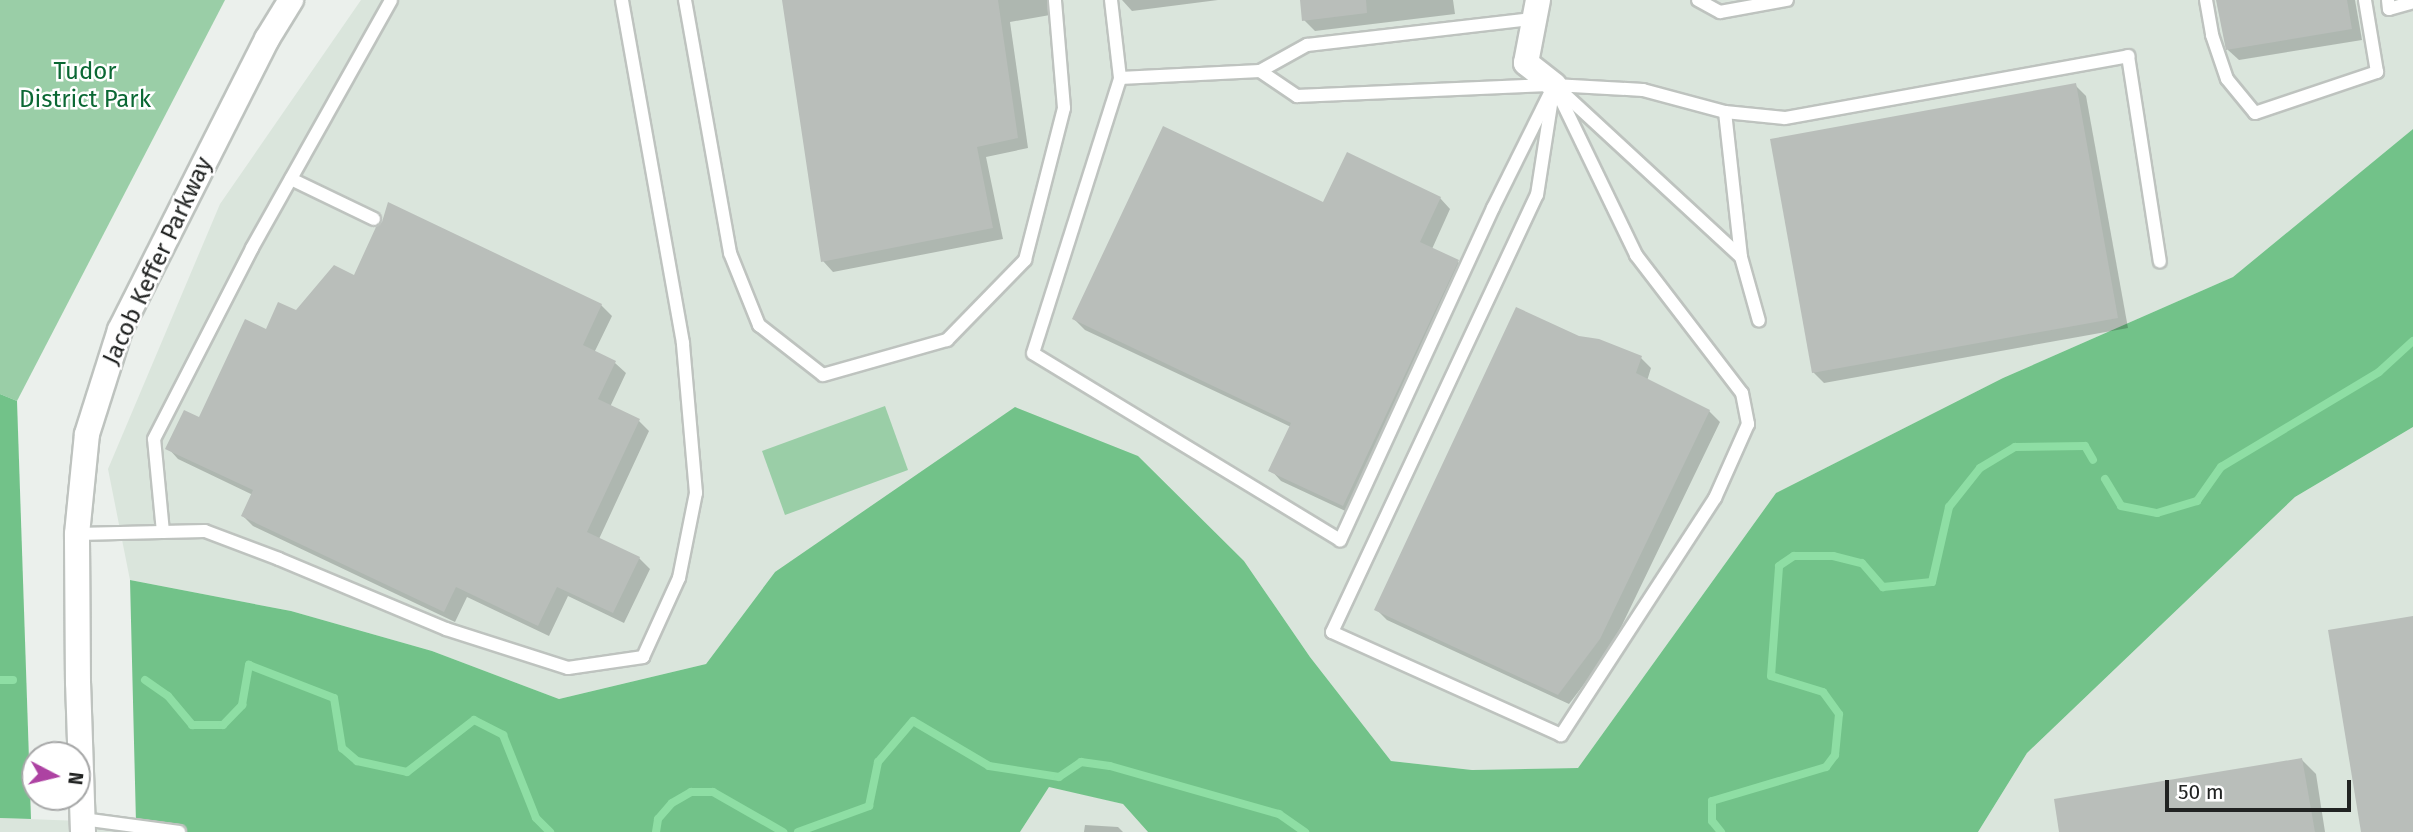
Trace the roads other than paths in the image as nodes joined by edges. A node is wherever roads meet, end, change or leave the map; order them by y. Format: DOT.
graph roads {
  1 [pos="291,0"];
  2 [pos="391,0"];
  3 [pos="622,0"];
  4 [pos="685,0"];
  5 [pos="1055,0"];
  6 [pos="1111,0"];
  7 [pos="1698,0"];
  8 [pos="1787,0"];
  9 [pos="2206,0"];
  10 [pos="2365,0"];
  11 [pos="2388,0"];
  12 [pos="2413,2"];
  13 [pos="1535,9"];
  14 [pos="1260,71"];
  15 [pos="1120,78"];
  16 [pos="1555,85"];
  17 [pos="1725,113"];
  18 [pos="291,179"];
  19 [pos="374,219"];
  20 [pos="1741,257"];
  21 [pos="2160,262"];
  22 [pos="1759,321"];
  23 [pos="163,532"];
  24 [pos="77,534"];
  25 [pos="83,825"];
  26 [pos="172,831"];
  1 -- 24 [label="street, Jacob Keffer Parkway"];
  2 -- 18 [label="lane"];
  3 -- 23 [label="lane"];
  4 -- 5 [label="lane"];
  6 -- 15 [label="lane"];
  7 -- 8 [label="lane"];
  9 -- 10 [label="lane"];
  11 -- 12 [label="lane"];
  13 -- 14 [label="lane"];
  13 -- 16 [label="street"];
  14 -- 15 [label="lane"];
  14 -- 16 [label="lane"];
  15 -- 16 [label="lane"];
  16 -- 16 [label="lane"];
  16 -- 17 [label="lane"];
  16 -- 20 [label="lane"];
  17 -- 20 [label="lane"];
  17 -- 21 [label="lane"];
  18 -- 19 [label="lane"];
  18 -- 23 [label="lane"];
  20 -- 22 [label="lane"];
  23 -- 24 [label="lane"];
  24 -- 25 [label="street, Jacob Keffer Parkway"];
  25 -- 26 [label="lane"];
}
